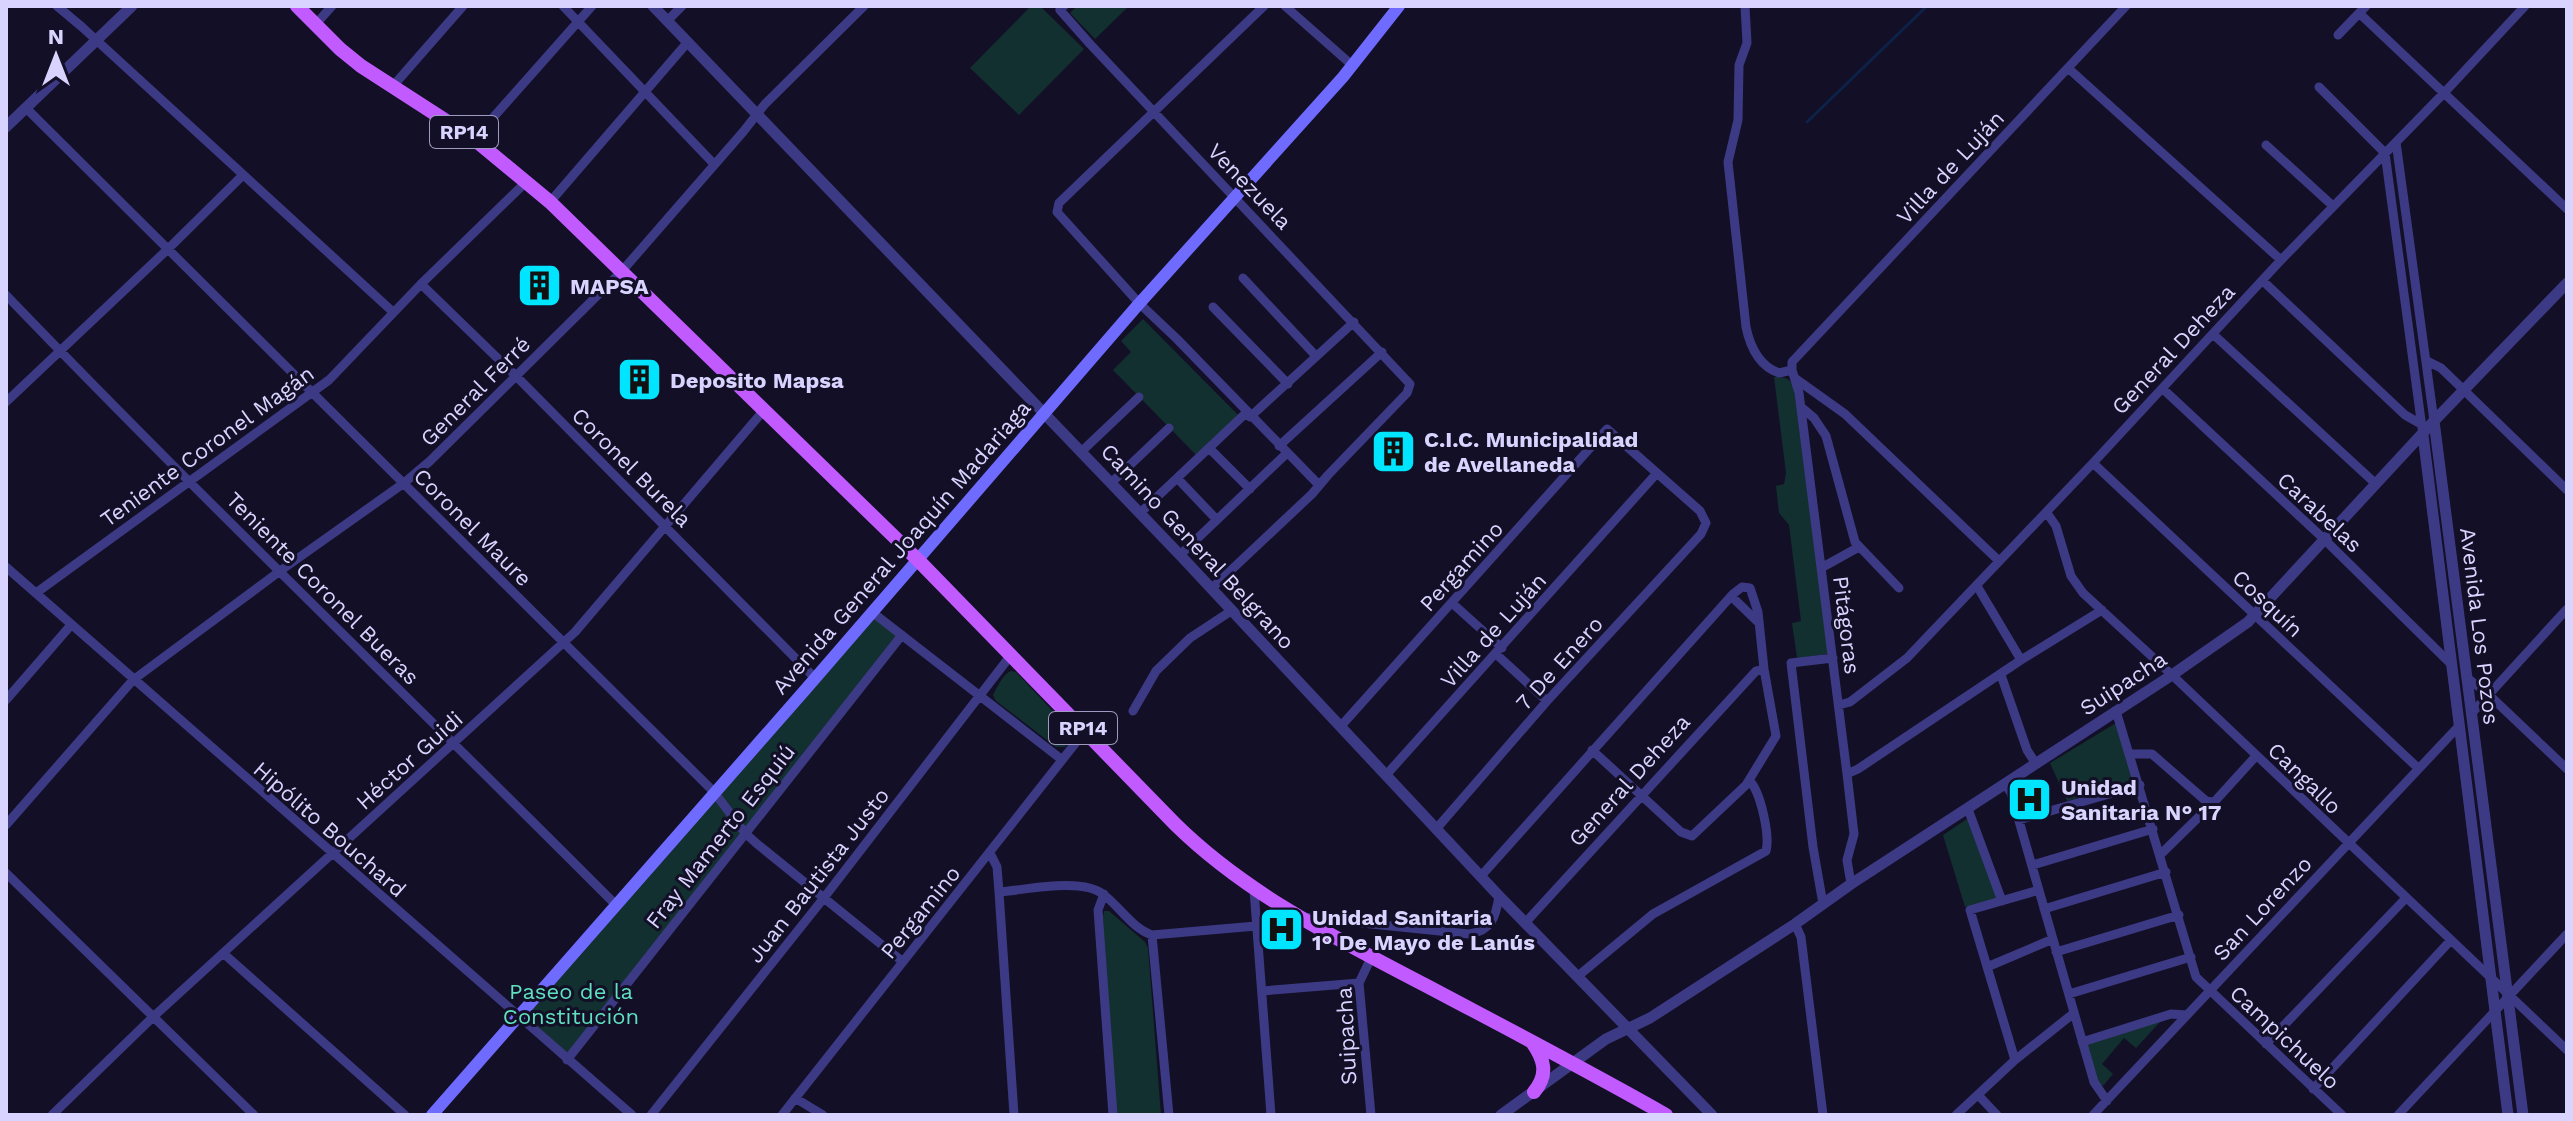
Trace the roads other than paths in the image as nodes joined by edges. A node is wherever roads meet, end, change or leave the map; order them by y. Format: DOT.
graph roads {
  1 [pos="57,6"];
  2 [pos="132,6"];
  3 [pos="297,6"];
  4 [pos="332,6"];
  5 [pos="463,6"];
  6 [pos="563,6"];
  7 [pos="592,6"];
  8 [pos="653,6"];
  9 [pos="682,6"];
  10 [pos="1264,6"];
  11 [pos="1285,6"];
  12 [pos="1399,6"];
  13 [pos="1745,6"];
  14 [pos="2126,6"];
  15 [pos="2525,6"];
  16 [pos="858,8"];
  17 [pos="1062,8"];
  18 [pos="2363,9"];
  19 [pos="578,21"];
  20 [pos="667,21"];
  21 [pos="315,25"];
  22 [pos="2338,35"];
  23 [pos="97,41"];
  24 [pos="687,43"];
  25 [pos="1353,66"];
  26 [pos="2068,68"];
  27 [pos="393,86"];
  28 [pos="2319,87"];
  29 [pos="646,92"];
  30 [pos="2444,93"];
  31 [pos="26,108"];
  32 [pos="1154,112"];
  33 [pos="757,114"];
  34 [pos="6,127"];
  35 [pos="474,139"];
  36 [pos="2396,142"];
  37 [pos="2266,145"];
  38 [pos="2385,153"];
  39 [pos="713,163"];
  40 [pos="242,176"];
  41 [pos="526,182"];
  42 [pos="1236,197"];
  43 [pos="550,202"];
  44 [pos="2333,206"];
  45 [pos="2567,209"];
  46 [pos="169,248"];
  47 [pos="2281,260"];
  48 [pos="622,271"];
  49 [pos="1243,278"];
  50 [pos="2263,281"];
  51 [pos="2567,283"];
  52 [pos="421,284"];
  53 [pos="6,295"];
  54 [pos="1139,303"];
  55 [pos="1213,307"];
  56 [pos="393,312"];
  57 [pos="1354,322"];
  58 [pos="2214,335"];
  59 [pos="60,351"];
  60 [pos="1382,352"];
  61 [pos="1316,356"];
  62 [pos="2427,361"];
  63 [pos="515,375"];
  64 [pos="1794,375"];
  65 [pos="1288,384"];
  66 [pos="2163,389"];
  67 [pos="2465,391"];
  68 [pos="314,392"];
  69 [pos="1139,397"];
  70 [pos="6,402"];
  71 [pos="1801,407"];
  72 [pos="765,409"];
  73 [pos="1043,412"];
  74 [pos="1248,415"];
  75 [pos="2426,427"];
  76 [pos="1169,428"];
  77 [pos="1209,448"];
  78 [pos="1282,450"];
  79 [pos="1081,452"];
  80 [pos="2093,463"];
  81 [pos="1657,473"];
  82 [pos="1177,478"];
  83 [pos="191,481"];
  84 [pos="404,483"];
  85 [pos="1111,483"];
  86 [pos="2376,484"];
  87 [pos="1319,485"];
  88 [pos="1250,489"];
  89 [pos="2567,490"];
  90 [pos="1140,513"];
  91 [pos="2047,513"];
  92 [pos="1217,520"];
  93 [pos="665,526"];
  94 [pos="2325,540"];
  95 [pos="1859,547"];
  96 [pos="1180,555"];
  97 [pos="918,560"];
  98 [pos="1999,561"];
  99 [pos="6,567"];
  100 [pos="1821,568"];
  101 [pos="280,571"];
  102 [pos="1977,586"];
  103 [pos="1899,588"];
  104 [pos="1211,589"];
  105 [pos="36,593"];
  106 [pos="1731,596"];
  107 [pos="1452,603"];
  108 [pos="2567,609"];
  109 [pos="2102,610"];
  110 [pos="1231,611"];
  111 [pos="872,612"];
  112 [pos="2255,616"];
  113 [pos="1759,623"];
  114 [pos="71,625"];
  115 [pos="902,635"];
  116 [pos="564,643"];
  117 [pos="1499,651"];
  118 [pos="1011,655"];
  119 [pos="1833,658"];
  120 [pos="2021,660"];
  121 [pos="2451,664"];
  122 [pos="1764,669"];
  123 [pos="2001,675"];
  124 [pos="2172,675"];
  125 [pos="2466,677"];
  126 [pos="815,678"];
  127 [pos="133,680"];
  128 [pos="2488,694"];
  129 [pos="982,696"];
  130 [pos="6,700"];
  131 [pos="1547,701"];
  132 [pos="1839,705"];
  133 [pos="1133,711"];
  134 [pos="2116,711"];
  135 [pos="2471,714"];
  136 [pos="1341,726"];
  137 [pos="2458,727"];
  138 [pos="1085,731"];
  139 [pos="455,743"];
  140 [pos="1592,750"];
  141 [pos="2130,754"];
  142 [pos="2256,756"];
  143 [pos="1061,759"];
  144 [pos="2036,764"];
  145 [pos="2418,768"];
  146 [pos="2567,769"];
  147 [pos="1387,774"];
  148 [pos="1847,774"];
  149 [pos="1749,780"];
  150 [pos="2006,785"];
  151 [pos="2140,785"];
  152 [pos="714,792"];
  153 [pos="1643,796"];
  154 [pos="2212,802"];
  155 [pos="1968,809"];
  156 [pos="2019,820"];
  157 [pos="6,825"];
  158 [pos="1437,828"];
  159 [pos="2153,829"];
  160 [pos="745,833"];
  161 [pos="2347,843"];
  162 [pos="990,853"];
  163 [pos="331,854"];
  164 [pos="2161,854"];
  165 [pos="2033,865"];
  166 [pos="2166,872"];
  167 [pos="6,873"];
  168 [pos="1481,876"];
  169 [pos="1851,884"];
  170 [pos="1254,890"];
  171 [pos="2039,890"];
  172 [pos="999,892"];
  173 [pos="1104,894"];
  174 [pos="1499,896"];
  175 [pos="2406,898"];
  176 [pos="823,899"];
  177 [pos="2002,901"];
  178 [pos="615,904"];
  179 [pos="1823,904"];
  180 [pos="2044,909"];
  181 [pos="2179,915"];
  182 [pos="1299,916"];
  183 [pos="1526,922"];
  184 [pos="1795,924"];
  185 [pos="1256,926"];
  186 [pos="2567,934"];
  187 [pos="1152,935"];
  188 [pos="2053,939"];
  189 [pos="2451,940"];
  190 [pos="2056,952"];
  191 [pos="223,953"];
  192 [pos="2191,957"];
  193 [pos="1371,958"];
  194 [pos="903,962"];
  195 [pos="1987,967"];
  196 [pos="1578,976"];
  197 [pos="2490,976"];
  198 [pos="1359,983"];
  199 [pos="1262,991"];
  200 [pos="2210,991"];
  201 [pos="2069,994"];
  202 [pos="2508,995"];
  203 [pos="2074,1013"];
  204 [pos="2495,1013"];
  205 [pos="2187,1015"];
  206 [pos="153,1017"];
  207 [pos="519,1018"];
  208 [pos="1627,1028"];
  209 [pos="1532,1042"];
  210 [pos="2082,1042"];
  211 [pos="2266,1044"];
  212 [pos="2567,1050"];
  213 [pos="567,1060"];
  214 [pos="2015,1060"];
  215 [pos="1573,1062"];
  216 [pos="2313,1089"];
  217 [pos="1534,1092"];
  218 [pos="1979,1096"];
  219 [pos="795,1098"];
  220 [pos="2107,1101"];
  221 [pos="52,1115"];
  222 [pos="254,1115"];
  223 [pos="405,1115"];
  224 [pos="432,1115"];
  225 [pos="632,1115"];
  226 [pos="651,1115"];
  227 [pos="782,1115"];
  228 [pos="823,1115"];
  229 [pos="1014,1115"];
  230 [pos="1113,1115"];
  231 [pos="1169,1115"];
  232 [pos="1271,1115"];
  233 [pos="1371,1115"];
  234 [pos="1501,1115"];
  235 [pos="1666,1115"];
  236 [pos="1712,1115"];
  237 [pos="1823,1115"];
  238 [pos="1956,1115"];
  239 [pos="1997,1115"];
  240 [pos="2093,1115"];
  241 [pos="2342,1115"];
  242 [pos="2398,1115"];
  243 [pos="2508,1115"];
  244 [pos="2523,1115"];
  1 -- 23 [label="street"];
  2 -- 23 [label="street"];
  3 -- 21 [label="main road, RP14"];
  4 -- 21 [label="street"];
  5 -- 27 [label="street"];
  6 -- 19 [label="street"];
  7 -- 19 [label="street"];
  8 -- 20 [label="street, Camino General Belgrano"];
  9 -- 20 [label="street"];
  10 -- 32 [label="street"];
  11 -- 25 [label="street"];
  12 -- 25 [label="main road, Avenida General Joaquín Madariaga"];
  13 -- 64 [label="street"];
  14 -- 26 [label="street, Villa de Luján"];
  15 -- 30 [label="street, General Deheza"];
  16 -- 33 [label="street, General Ferré"];
  17 -- 32 [label="street, Venezuela"];
  18 -- 22 [label="street"];
  18 -- 30 [label="street"];
  19 -- 29 [label="street"];
  19 -- 35 [label="street"];
  20 -- 24 [label="street, Camino General Belgrano"];
  21 -- 27 [label="main road, RP14"];
  23 -- 31 [label="street"];
  23 -- 40 [label="street"];
  24 -- 29 [label="street"];
  24 -- 33 [label="street, Camino General Belgrano"];
  25 -- 42 [label="main road, Avenida General Joaquín Madariaga"];
  26 -- 47 [label="street"];
  26 -- 64 [label="street, Villa de Luján"];
  27 -- 35 [label="main road, RP14"];
  28 -- 38 [label="street"];
  29 -- 39 [label="street"];
  29 -- 43 [label="street"];
  30 -- 36 [label="street, General Deheza"];
  30 -- 45 [label="street"];
  31 -- 34 [label="street"];
  31 -- 46 [label="street, Coronel Maure"];
  32 -- 42 [label="street, Venezuela"];
  32 -- 54 [label="street"];
  33 -- 39 [label="street, General Ferré"];
  33 -- 73 [label="street, Camino General Belgrano"];
  35 -- 41 [label="main road, RP14"];
  36 -- 38 [label="street, General Deheza"];
  36 -- 62 [label="street, Avenida Los Pozos"];
  37 -- 44 [label="street"];
  38 -- 44 [label="street, General Deheza"];
  38 -- 75 [label="street, Avenida Los Pozos"];
  39 -- 48 [label="street, General Ferré"];
  40 -- 46 [label="street"];
  40 -- 56 [label="street"];
  41 -- 43 [label="main road, RP14"];
  41 -- 52 [label="street, Teniente Coronel Magán"];
  42 -- 54 [label="main road, Avenida General Joaquín Madariaga"];
  42 -- 57 [label="street, Venezuela"];
  43 -- 48 [label="main road, RP14"];
  44 -- 47 [label="street, General Deheza"];
  46 -- 59 [label="street"];
  46 -- 68 [label="street, Coronel Maure"];
  47 -- 50 [label="street, General Deheza"];
  48 -- 63 [label="street, General Ferré"];
  48 -- 72 [label="main road, RP14"];
  49 -- 61 [label="street"];
  50 -- 58 [label="street, General Deheza"];
  50 -- 75 [label="street"];
  51 -- 67 [label="street, Suipacha"];
  52 -- 56 [label="street, Teniente Coronel Magán"];
  52 -- 63 [label="street, Coronel Burela"];
  53 -- 59 [label="street, Teniente Coronel Bueras"];
  54 -- 73 [label="main road, Avenida General Joaquín Madariaga"];
  54 -- 74 [label="street"];
  55 -- 65 [label="street"];
  56 -- 68 [label="street, Teniente Coronel Magán"];
  57 -- 60 [label="street, Venezuela"];
  57 -- 61 [label="street"];
  58 -- 66 [label="street, General Deheza"];
  58 -- 86 [label="street"];
  59 -- 70 [label="street"];
  59 -- 83 [label="street, Teniente Coronel Bueras"];
  60 -- 78 [label="street"];
  60 -- 87 [label="street, Venezuela"];
  61 -- 65 [label="street"];
  62 -- 67 [label="street"];
  62 -- 75 [label="street, Avenida Los Pozos"];
  63 -- 84 [label="street, General Ferré"];
  63 -- 93 [label="street, Coronel Burela"];
  64 -- 71 [label="street, Pitágoras"];
  64 -- 98 [label="street"];
  65 -- 74 [label="street"];
  66 -- 80 [label="street, General Deheza"];
  66 -- 94 [label="street, Carabelas"];
  67 -- 75 [label="street, Suipacha"];
  67 -- 89 [label="street"];
  68 -- 83 [label="street, Teniente Coronel Magán"];
  68 -- 84 [label="street, Coronel Maure"];
  69 -- 79 [label="street"];
  71 -- 95 [label="street"];
  71 -- 100 [label="street, Pitágoras"];
  72 -- 93 [label="street, Héctor Guidi"];
  72 -- 97 [label="main road, RP14"];
  73 -- 79 [label="street, Camino General Belgrano"];
  73 -- 97 [label="main road, Avenida General Joaquín Madariaga"];
  74 -- 77 [label="street"];
  74 -- 78 [label="street"];
  75 -- 86 [label="street, Suipacha"];
  75 -- 121 [label="street, Avenida Los Pozos"];
  75 -- 125 [label="street, Avenida Los Pozos"];
  76 -- 85 [label="street"];
  77 -- 82 [label="street"];
  77 -- 88 [label="street"];
  78 -- 87 [label="street"];
  78 -- 88 [label="street"];
  79 -- 85 [label="street, Camino General Belgrano"];
  80 -- 91 [label="street, General Deheza"];
  80 -- 112 [label="street, Cosquín"];
  81 -- 107 [label="street, Pergamino"];
  81 -- 117 [label="street, Villa de Luján"];
  81 -- 131 [label="street, 7 De Enero"];
  82 -- 90 [label="street"];
  82 -- 92 [label="street"];
  83 -- 101 [label="street, Teniente Coronel Bueras"];
  83 -- 105 [label="street, Teniente Coronel Magán"];
  84 -- 101 [label="street, General Ferré"];
  84 -- 116 [label="street, Coronel Maure"];
  85 -- 90 [label="street, Camino General Belgrano"];
  86 -- 94 [label="street, Suipacha"];
  87 -- 104 [label="street"];
  88 -- 92 [label="street"];
  90 -- 96 [label="street, Camino General Belgrano"];
  91 -- 98 [label="street, General Deheza"];
  91 -- 109 [label="street, Cangallo"];
  92 -- 96 [label="street"];
  93 -- 116 [label="street, Héctor Guidi"];
  93 -- 126 [label="street, Coronel Burela"];
  94 -- 112 [label="street, Suipacha"];
  94 -- 121 [label="street, Carabelas"];
  95 -- 100 [label="street"];
  95 -- 103 [label="street"];
  96 -- 104 [label="street, Camino General Belgrano"];
  97 -- 111 [label="main road, Avenida General Joaquín Madariaga"];
  97 -- 118 [label="main road, RP14"];
  98 -- 102 [label="street, General Deheza"];
  99 -- 105 [label="street, Hipólito Bouchard"];
  100 -- 119 [label="street, Pitágoras"];
  101 -- 127 [label="street, General Ferré"];
  101 -- 139 [label="street, Teniente Coronel Bueras"];
  102 -- 120 [label="street"];
  102 -- 132 [label="street, General Deheza"];
  104 -- 110 [label="street, Camino General Belgrano"];
  105 -- 114 [label="street, Hipólito Bouchard"];
  106 -- 113 [label="street"];
  106 -- 113 [label="street"];
  106 -- 140 [label="street"];
  107 -- 117 [label="street"];
  107 -- 136 [label="street, Pergamino"];
  108 -- 128 [label="street"];
  109 -- 120 [label="street"];
  109 -- 124 [label="street, Cangallo"];
  110 -- 133 [label="street"];
  110 -- 136 [label="street, Camino General Belgrano"];
  111 -- 115 [label="street"];
  111 -- 126 [label="main road, Avenida General Joaquín Madariaga"];
  112 -- 124 [label="street, Suipacha"];
  112 -- 145 [label="street, Cosquín"];
  113 -- 122 [label="street"];
  114 -- 127 [label="street, Hipólito Bouchard"];
  114 -- 130 [label="street"];
  115 -- 129 [label="street"];
  115 -- 160 [label="street, Fray Mamerto Esquiú"];
  116 -- 139 [label="street, Héctor Guidi"];
  116 -- 152 [label="street, Coronel Maure"];
  117 -- 131 [label="street"];
  117 -- 147 [label="street, Villa de Luján"];
  118 -- 129 [label="street, Juan Bautista Justo"];
  118 -- 138 [label="main road, RP14"];
  119 -- 132 [label="street, Pitágoras"];
  119 -- 179 [label="street"];
  120 -- 123 [label="street"];
  121 -- 137 [label="street, Avenida Los Pozos"];
  122 -- 149 [label="street"];
  122 -- 153 [label="street, General Deheza"];
  123 -- 144 [label="street"];
  123 -- 148 [label="street"];
  124 -- 134 [label="street, Suipacha"];
  124 -- 142 [label="street, Cangallo"];
  125 -- 128 [label="street"];
  125 -- 135 [label="street, Avenida Los Pozos"];
  126 -- 152 [label="main road, Avenida General Joaquín Madariaga"];
  127 -- 157 [label="street, General Ferré"];
  127 -- 163 [label="street, Hipólito Bouchard"];
  128 -- 135 [label="street"];
  128 -- 146 [label="street"];
  129 -- 143 [label="street"];
  129 -- 176 [label="street, Juan Bautista Justo"];
  131 -- 158 [label="street, 7 De Enero"];
  132 -- 148 [label="street, Pitágoras"];
  134 -- 141 [label="street, Campichuelo"];
  134 -- 144 [label="street, Suipacha"];
  135 -- 202 [label="street, Avenida Los Pozos"];
  136 -- 147 [label="street, Camino General Belgrano"];
  137 -- 145 [label="street, San Lorenzo"];
  137 -- 197 [label="street, Avenida Los Pozos"];
  138 -- 143 [label="street, Pergamino"];
  138 -- 170 [label="main road, RP14"];
  139 -- 163 [label="street, Héctor Guidi"];
  139 -- 178 [label="street, Teniente Coronel Bueras"];
  140 -- 153 [label="street"];
  140 -- 168 [label="street"];
  141 -- 151 [label="street, Campichuelo"];
  141 -- 154 [label="street"];
  142 -- 154 [label="street"];
  142 -- 161 [label="street, Cangallo"];
  143 -- 162 [label="street, Pergamino"];
  144 -- 150 [label="street, Suipacha"];
  145 -- 161 [label="street, San Lorenzo"];
  147 -- 158 [label="street, Camino General Belgrano"];
  148 -- 169 [label="street, Pitágoras"];
  149 -- 153 [label="street"];
  149 -- 196 [label="street"];
  150 -- 155 [label="street, Suipacha"];
  150 -- 156 [label="street"];
  151 -- 156 [label="street"];
  151 -- 159 [label="street, Campichuelo"];
  152 -- 160 [label="street, Coronel Maure"];
  152 -- 178 [label="main road, Avenida General Joaquín Madariaga"];
  153 -- 183 [label="street, General Deheza"];
  154 -- 164 [label="street"];
  155 -- 169 [label="street, Suipacha"];
  155 -- 177 [label="street"];
  156 -- 165 [label="street"];
  158 -- 168 [label="street, Camino General Belgrano"];
  159 -- 164 [label="street, Campichuelo"];
  159 -- 165 [label="street"];
  160 -- 176 [label="street, Coronel Maure"];
  160 -- 213 [label="street, Fray Mamerto Esquiú"];
  161 -- 175 [label="street, Cangallo"];
  161 -- 200 [label="street, San Lorenzo"];
  162 -- 172 [label="street"];
  162 -- 194 [label="street, Pergamino"];
  163 -- 191 [label="street, Héctor Guidi"];
  163 -- 207 [label="street, Hipólito Bouchard"];
  164 -- 166 [label="street, Campichuelo"];
  165 -- 171 [label="street"];
  166 -- 180 [label="street"];
  166 -- 181 [label="street, Campichuelo"];
  167 -- 206 [label="street"];
  168 -- 174 [label="street, Camino General Belgrano"];
  169 -- 179 [label="street, Suipacha"];
  170 -- 182 [label="main road, RP14"];
  170 -- 185 [label="street"];
  171 -- 177 [label="street"];
  171 -- 180 [label="street"];
  172 -- 173 [label="street"];
  172 -- 229 [label="street"];
  173 -- 187 [label="street"];
  173 -- 230 [label="street"];
  174 -- 182 [label="street"];
  174 -- 183 [label="street, Camino General Belgrano"];
  175 -- 189 [label="street, Cangallo"];
  175 -- 211 [label="street"];
  176 -- 194 [label="street, Coronel Maure"];
  176 -- 226 [label="street, Juan Bautista Justo"];
  177 -- 195 [label="street"];
  178 -- 207 [label="main road, Avenida General Joaquín Madariaga"];
  179 -- 184 [label="street, Suipacha"];
  180 -- 188 [label="street"];
  181 -- 190 [label="street"];
  181 -- 192 [label="street, Campichuelo"];
  182 -- 193 [label="main road, RP14"];
  183 -- 196 [label="street, Camino General Belgrano"];
  184 -- 208 [label="street, Suipacha"];
  184 -- 237 [label="street"];
  185 -- 187 [label="street"];
  185 -- 199 [label="street"];
  186 -- 202 [label="street"];
  187 -- 231 [label="street"];
  188 -- 190 [label="street"];
  188 -- 195 [label="street"];
  189 -- 197 [label="street, Cangallo"];
  189 -- 216 [label="street"];
  190 -- 201 [label="street"];
  191 -- 206 [label="street, Héctor Guidi"];
  191 -- 223 [label="street"];
  192 -- 200 [label="street, Campichuelo"];
  192 -- 201 [label="street"];
  193 -- 198 [label="street, Suipacha"];
  193 -- 209 [label="main road, RP14"];
  194 -- 219 [label="street, Pergamino"];
  195 -- 214 [label="street"];
  196 -- 208 [label="street, Camino General Belgrano"];
  197 -- 202 [label="street, Cangallo"];
  197 -- 204 [label="street, Avenida Los Pozos"];
  198 -- 199 [label="street"];
  198 -- 233 [label="street, Suipacha"];
  199 -- 232 [label="street"];
  200 -- 205 [label="street, San Lorenzo"];
  200 -- 211 [label="street, Campichuelo"];
  201 -- 203 [label="street"];
  202 -- 204 [label="street"];
  202 -- 212 [label="street, Cangallo"];
  202 -- 244 [label="street, Avenida Los Pozos"];
  203 -- 210 [label="street"];
  203 -- 214 [label="street"];
  204 -- 242 [label="street"];
  204 -- 243 [label="street, Avenida Los Pozos"];
  205 -- 210 [label="street"];
  205 -- 220 [label="street, San Lorenzo"];
  206 -- 221 [label="street, Héctor Guidi"];
  206 -- 222 [label="street"];
  207 -- 213 [label="street, Hipólito Bouchard"];
  207 -- 224 [label="main road, Avenida General Joaquín Madariaga"];
  208 -- 215 [label="street"];
  208 -- 236 [label="street, Camino General Belgrano"];
  209 -- 215 [label="main road, RP14"];
  209 -- 217 [label="main road"];
  210 -- 220 [label="street"];
  211 -- 216 [label="street, Campichuelo"];
  213 -- 225 [label="street, Hipólito Bouchard"];
  214 -- 218 [label="street"];
  215 -- 217 [label="street"];
  215 -- 235 [label="main road, RP14"];
  216 -- 241 [label="street, Campichuelo"];
  217 -- 234 [label="street"];
  218 -- 238 [label="street"];
  218 -- 239 [label="street"];
  219 -- 227 [label="street, Pergamino"];
  219 -- 228 [label="street"];
  220 -- 240 [label="street, San Lorenzo"];
}
